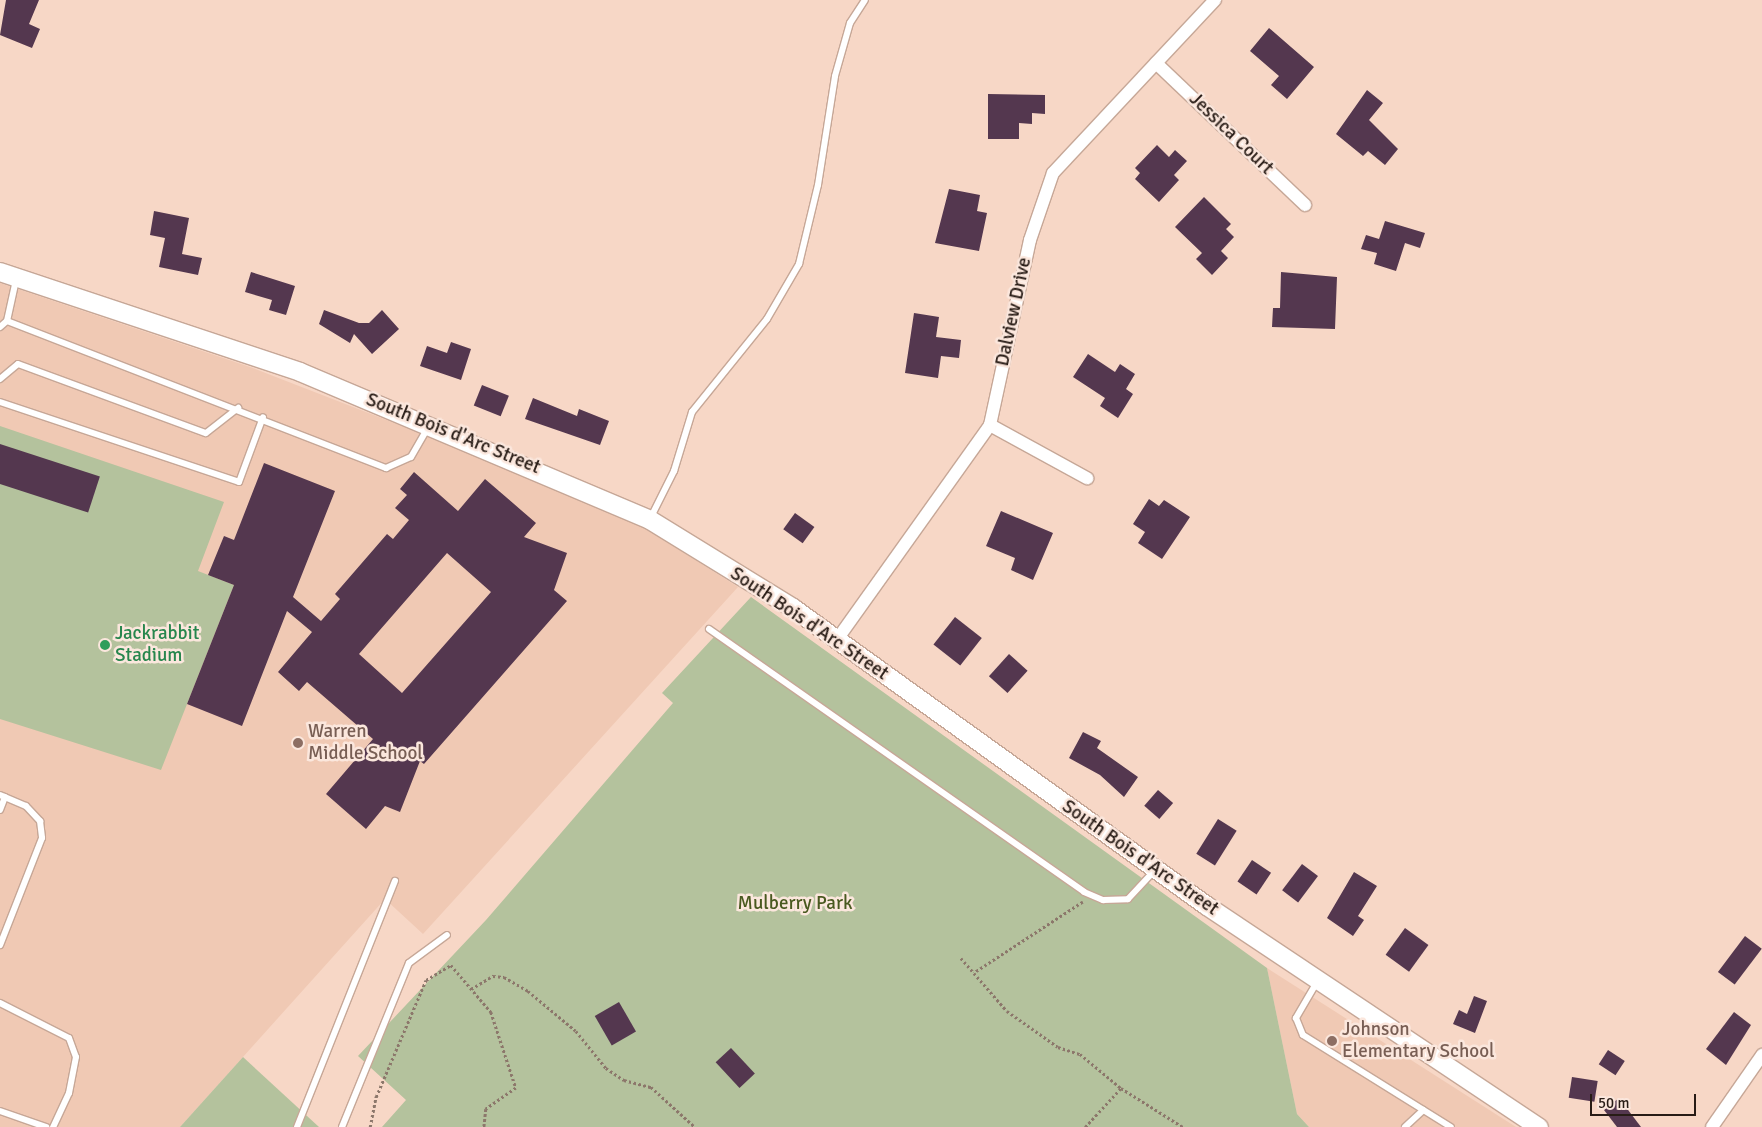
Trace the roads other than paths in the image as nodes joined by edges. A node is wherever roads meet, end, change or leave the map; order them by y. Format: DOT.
graph roads {
  1 [pos="865,0"];
  2 [pos="1214,0"];
  3 [pos="1156,64"];
  4 [pos="1305,205"];
  5 [pos="0,272"];
  6 [pos="17,276"];
  7 [pos="7,321"];
  8 [pos="0,326"];
  9 [pos="0,379"];
  10 [pos="0,402"];
  11 [pos="238,408"];
  12 [pos="262,417"];
  13 [pos="430,424"];
  14 [pos="990,425"];
  15 [pos="1087,478"];
  16 [pos="650,520"];
  17 [pos="708,629"];
  18 [pos="836,641"];
  19 [pos="3,796"];
  20 [pos="0,810"];
  21 [pos="1155,869"];
  22 [pos="395,881"];
  23 [pos="447,935"];
  24 [pos="0,945"];
  25 [pos="1318,980"];
  26 [pos="0,1003"];
  27 [pos="1762,1055"];
  28 [pos="1423,1110"];
  29 [pos="0,1111"];
  30 [pos="46,1127"];
  31 [pos="53,1127"];
  32 [pos="297,1127"];
  33 [pos="342,1127"];
  34 [pos="1405,1127"];
  35 [pos="1451,1127"];
  36 [pos="1539,1127"];
  37 [pos="1712,1127"];
  1 -- 16 [label="lane"];
  2 -- 3 [label="street, Dalview Drive"];
  3 -- 4 [label="street, Jessica Court"];
  3 -- 14 [label="street, Dalview Drive"];
  5 -- 6 [label="main road, South Bois d'Arc Street"];
  6 -- 7 [label="lane"];
  6 -- 13 [label="main road, South Bois d'Arc Street"];
  7 -- 8 [label="lane"];
  7 -- 11 [label="lane"];
  9 -- 11 [label="lane"];
  10 -- 12 [label="lane"];
  11 -- 12 [label="lane"];
  12 -- 13 [label="lane"];
  13 -- 16 [label="main road, South Bois d'Arc Street"];
  14 -- 15 [label="street"];
  14 -- 18 [label="street, Dalview Drive"];
  16 -- 18 [label="main road, South Bois d'Arc Street"];
  17 -- 21 [label="lane"];
  18 -- 21 [label="main road, South Bois d'Arc Street"];
  19 -- 20 [label="lane"];
  19 -- 24 [label="lane"];
  21 -- 25 [label="main road, South Bois d'Arc Street"];
  22 -- 32 [label="lane"];
  23 -- 33 [label="lane"];
  25 -- 28 [label="lane"];
  25 -- 36 [label="main road, South Bois d'Arc Street"];
  26 -- 31 [label="lane"];
  27 -- 37 [label="street"];
  28 -- 34 [label="lane"];
  28 -- 35 [label="lane"];
  29 -- 30 [label="lane"];
}
